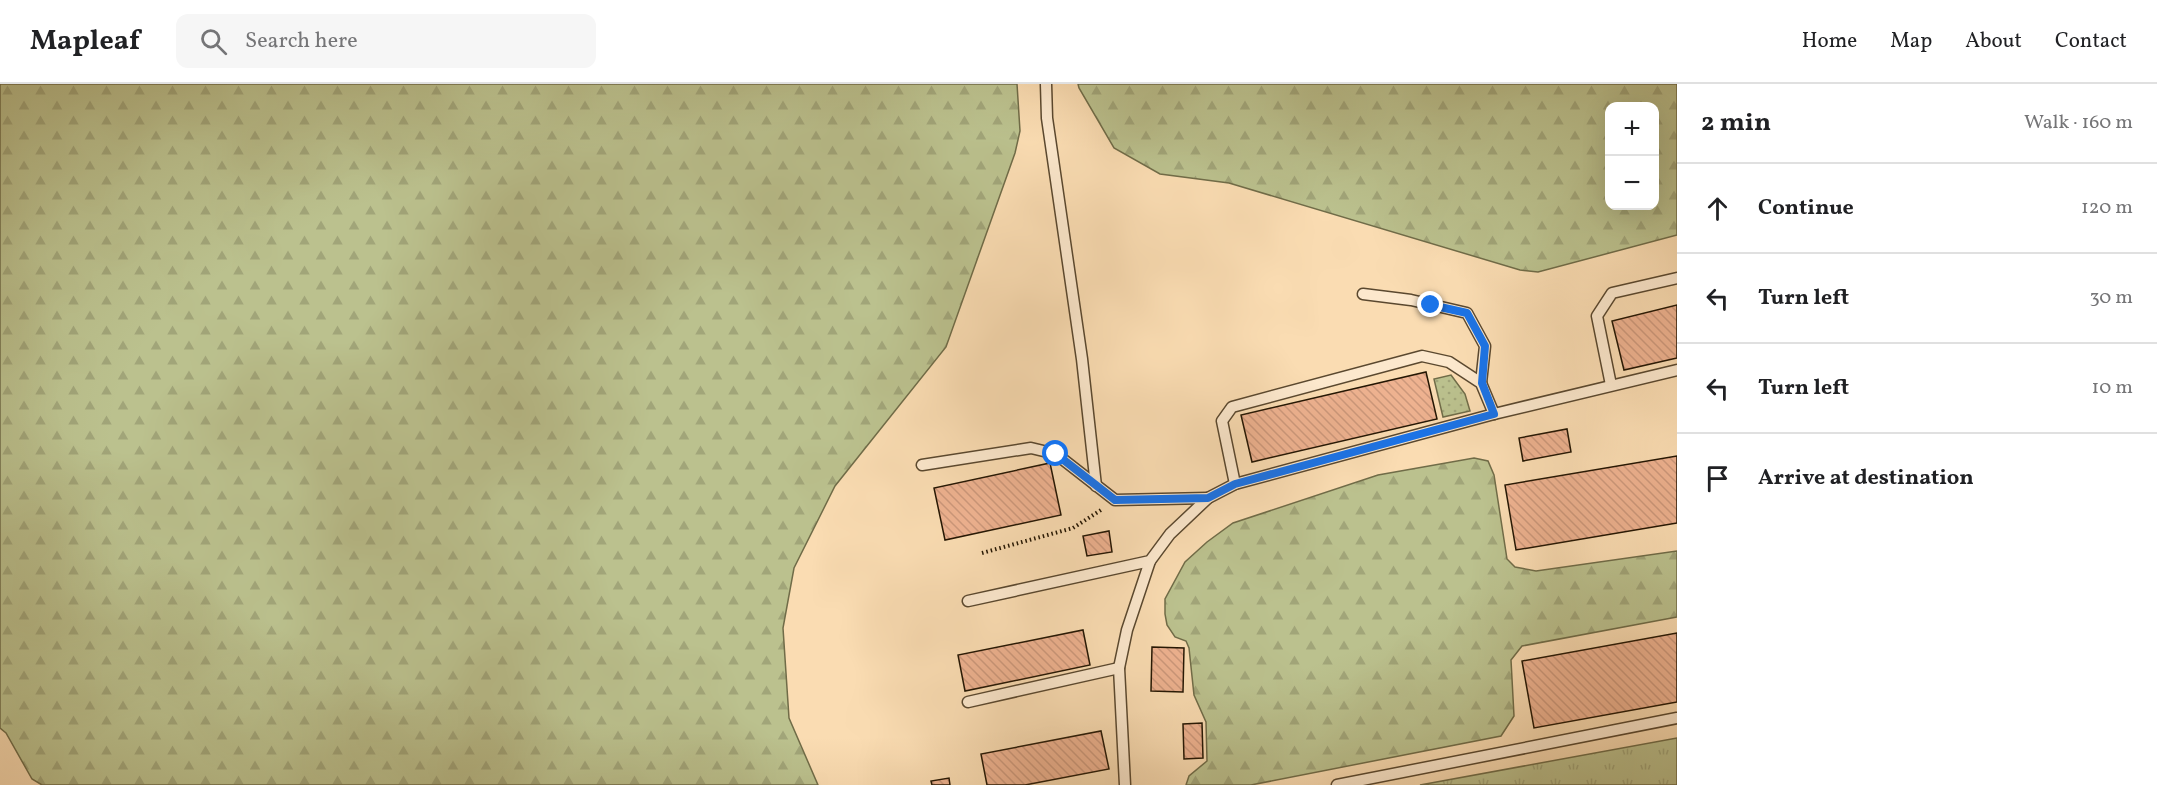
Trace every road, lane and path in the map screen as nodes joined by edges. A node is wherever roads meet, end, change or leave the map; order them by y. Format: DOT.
graph roads {
  1 [pos="1046,84"];
  2 [pos="1677,278"];
  3 [pos="1364,294"];
  4 [pos="1677,370"];
  5 [pos="1482,383"];
  6 [pos="1611,385"];
  7 [pos="1494,414"];
  8 [pos="922,465"];
  9 [pos="1235,484"];
  10 [pos="1096,486"];
  11 [pos="1208,498"];
  12 [pos="1115,500"];
  13 [pos="982,553"];
  14 [pos="1150,561"];
  15 [pos="968,601"];
  16 [pos="1119,668"];
  17 [pos="968,702"];
  18 [pos="1677,718"];
  19 [pos="1125,785"];
  20 [pos="1337,785"];
  1 -- 10 [label="lane"];
  2 -- 6 [label="lane"];
  3 -- 5 [label="lane"];
  4 -- 6 [label="lane"];
  5 -- 7 [label="lane"];
  5 -- 9 [label="lane"];
  6 -- 7 [label="lane"];
  7 -- 9 [label="lane"];
  8 -- 10 [label="lane"];
  9 -- 11 [label="lane"];
  10 -- 12 [label="lane"];
  11 -- 12 [label="lane"];
  11 -- 14 [label="lane"];
  12 -- 13 [label="path"];
  14 -- 15 [label="lane"];
  14 -- 16 [label="lane"];
  16 -- 17 [label="lane"];
  16 -- 19 [label="lane"];
  18 -- 20 [label="lane"];
}
